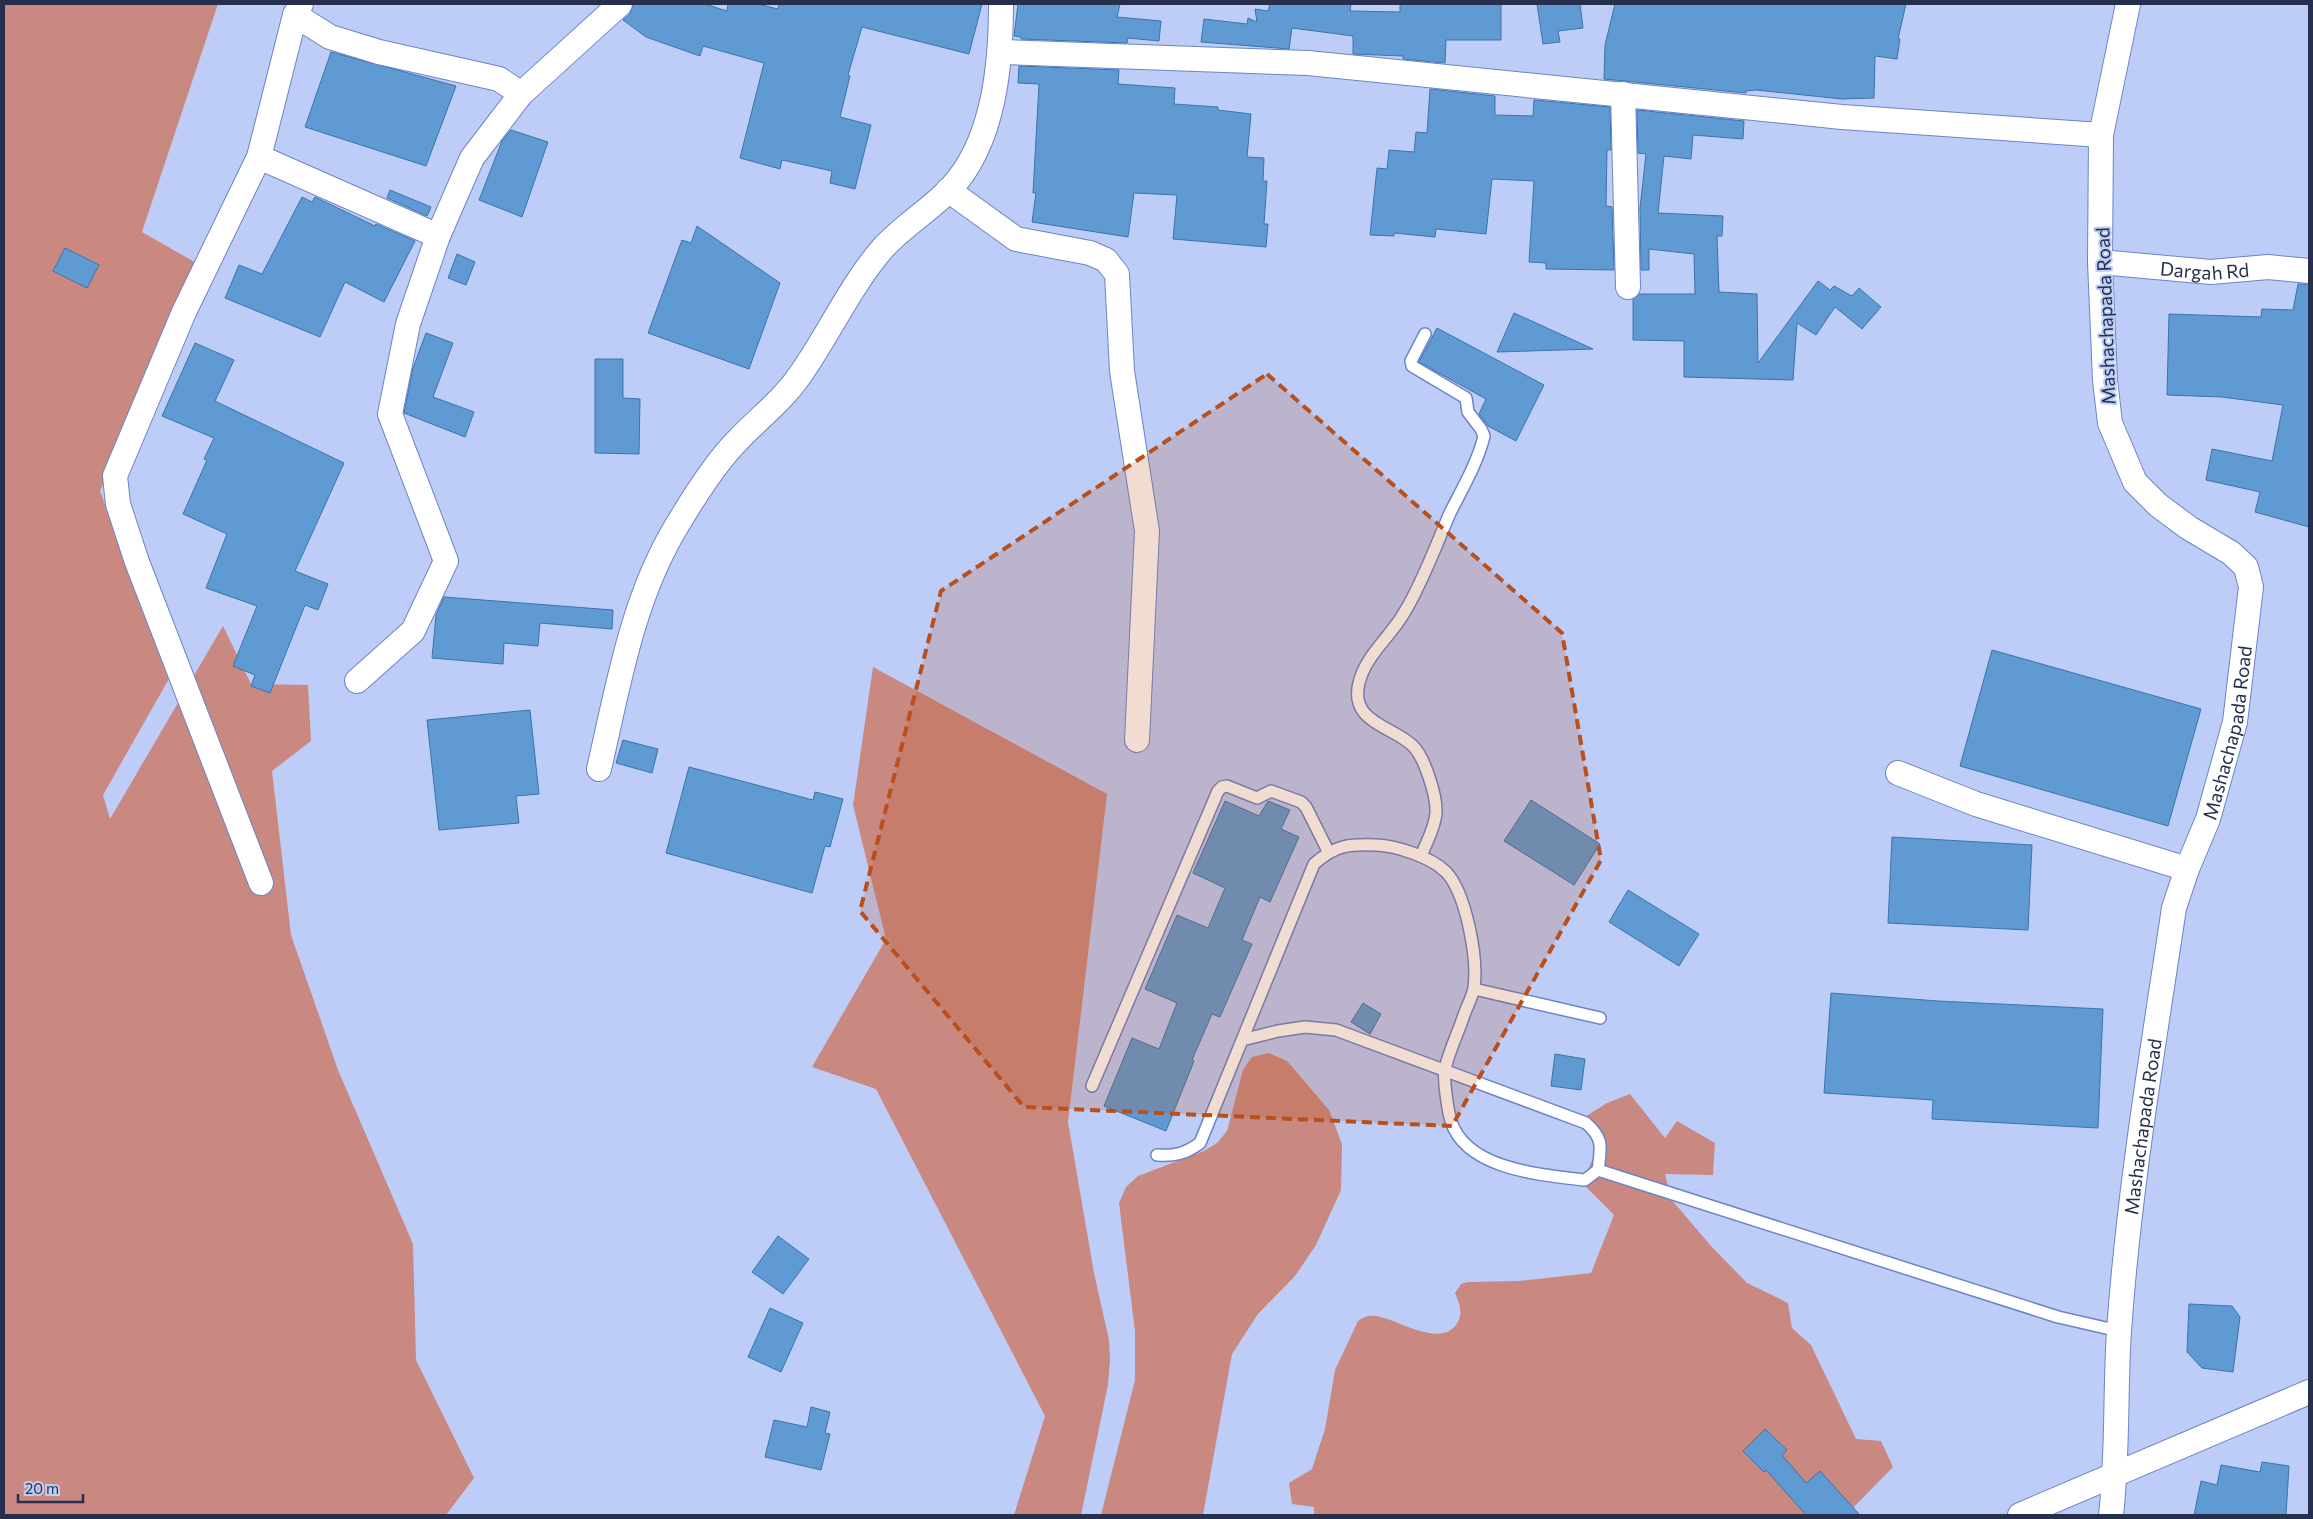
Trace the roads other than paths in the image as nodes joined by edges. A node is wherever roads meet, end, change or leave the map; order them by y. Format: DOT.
graph roads {
  1 [pos="620,4"];
  2 [pos="1001,4"];
  3 [pos="2128,4"];
  4 [pos="298,9"];
  5 [pos="1001,52"];
  6 [pos="521,94"];
  7 [pos="1623,94"];
  8 [pos="2101,135"];
  9 [pos="259,157"];
  10 [pos="948,190"];
  11 [pos="438,236"];
  12 [pos="2100,262"];
  13 [pos="2309,271"];
  14 [pos="1628,287"];
  15 [pos="1425,334"];
  16 [pos="356,681"];
  17 [pos="1137,740"];
  18 [pos="599,769"];
  19 [pos="1898,773"];
  20 [pos="1328,851"];
  21 [pos="1421,856"];
  22 [pos="2187,869"];
  23 [pos="261,883"];
  24 [pos="1474,989"];
  25 [pos="1600,1018"];
  26 [pos="1242,1040"];
  27 [pos="1444,1070"];
  28 [pos="1092,1086"];
  29 [pos="1157,1155"];
  30 [pos="1598,1170"];
  31 [pos="2119,1331"];
  32 [pos="2309,1392"];
  33 [pos="2115,1475"];
  34 [pos="2020,1515"];
  35 [pos="2111,1515"];
  1 -- 6 [label="street"];
  2 -- 5 [label="street"];
  3 -- 8 [label="street, Mashachapada Road"];
  4 -- 6 [label="street"];
  4 -- 9 [label="street"];
  5 -- 7 [label="street"];
  5 -- 10 [label="street"];
  6 -- 11 [label="street"];
  7 -- 8 [label="street"];
  7 -- 14 [label="street"];
  8 -- 12 [label="street, Mashachapada Road"];
  9 -- 11 [label="street"];
  9 -- 23 [label="street"];
  10 -- 17 [label="street"];
  10 -- 18 [label="street"];
  11 -- 16 [label="street"];
  12 -- 13 [label="street, Dargah Rd"];
  12 -- 22 [label="street, Mashachapada Road"];
  15 -- 21 [label="lane"];
  19 -- 22 [label="street"];
  20 -- 21 [label="lane"];
  20 -- 26 [label="lane"];
  20 -- 28 [label="lane"];
  21 -- 24 [label="lane"];
  22 -- 31 [label="street, Mashachapada Road"];
  24 -- 25 [label="lane"];
  24 -- 27 [label="lane"];
  26 -- 27 [label="lane"];
  26 -- 29 [label="lane"];
  27 -- 30 [label="lane"];
  27 -- 30 [label="lane"];
  30 -- 31 [label="lane"];
  31 -- 33 [label="street, Mashachapada Road"];
  32 -- 33 [label="street"];
  33 -- 34 [label="street"];
  33 -- 35 [label="street, Mashachapada Road"];
}
